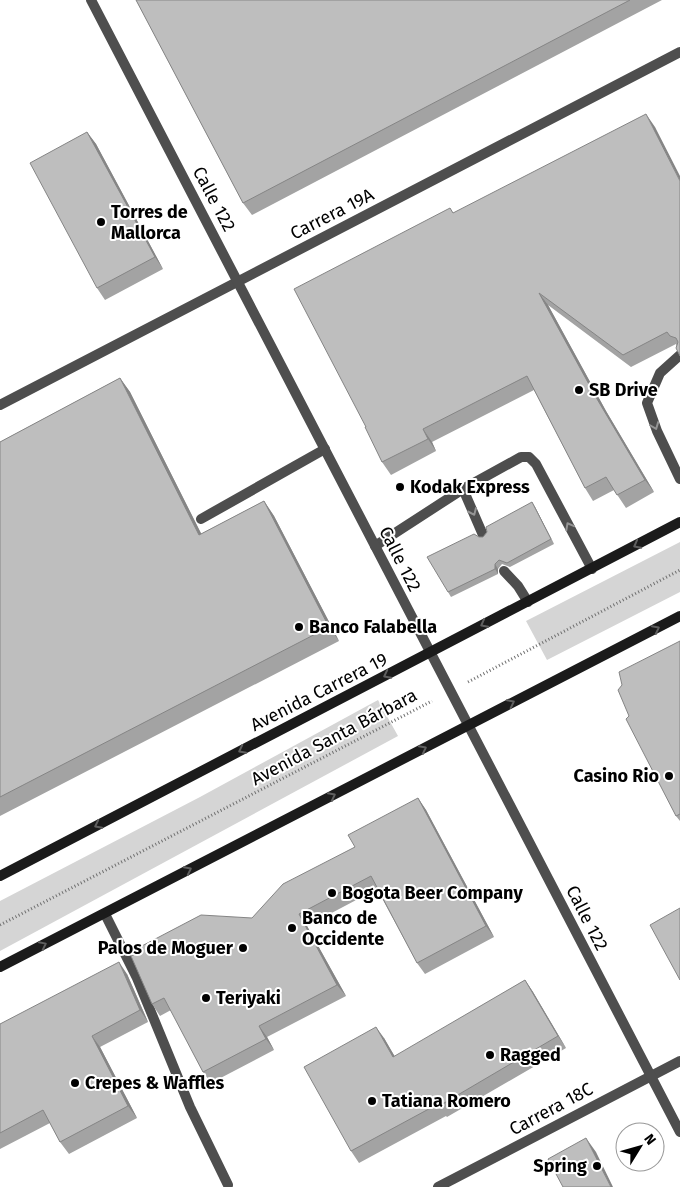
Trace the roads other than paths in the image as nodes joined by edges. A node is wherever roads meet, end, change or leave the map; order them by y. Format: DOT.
graph roads {
  1 [pos="92,0"];
  2 [pos="680,52"];
  3 [pos="239,282"];
  4 [pos="680,355"];
  5 [pos="0,405"];
  6 [pos="326,450"];
  7 [pos="680,479"];
  8 [pos="463,489"];
  9 [pos="201,519"];
  10 [pos="680,522"];
  11 [pos="483,535"];
  12 [pos="375,546"];
  13 [pos="592,568"];
  14 [pos="504,571"];
  15 [pos="528,602"];
  16 [pos="680,616"];
  17 [pos="430,653"];
  18 [pos="468,726"];
  19 [pos="0,876"];
  20 [pos="105,914"];
  21 [pos="0,967"];
  22 [pos="680,1061"];
  23 [pos="651,1076"];
  24 [pos="680,1132"];
  25 [pos="228,1184"];
  26 [pos="438,1187"];
  1 -- 3 [label="street, Calle 122"];
  2 -- 3 [label="street, Carrera 19A"];
  3 -- 5 [label="street, Carrera 19A"];
  3 -- 6 [label="street, Calle 122"];
  4 -- 7 [label="street, one-way"];
  6 -- 9 [label="street"];
  6 -- 12 [label="street, Calle 122"];
  8 -- 11 [label="street, one-way"];
  8 -- 12 [label="street"];
  13 -- 8 [label="street, one-way"];
  10 -- 13 [label="main road, Avenida Carrera 19, one-way"];
  12 -- 17 [label="street, Calle 122"];
  13 -- 15 [label="main road, Avenida Carrera 19"];
  14 -- 15 [label="street"];
  15 -- 17 [label="main road, Avenida Carrera 19, one-way"];
  18 -- 16 [label="main road, one-way"];
  17 -- 18 [label="street, Calle 122"];
  17 -- 19 [label="main road, Avenida Carrera 19, one-way"];
  20 -- 18 [label="main road, one-way"];
  18 -- 23 [label="street, Calle 122"];
  21 -- 20 [label="main road, one-way"];
  20 -- 25 [label="street"];
  22 -- 23 [label="street, Carrera 18C"];
  23 -- 24 [label="street, Calle 122"];
  23 -- 26 [label="street, Carrera 18C"];
}
